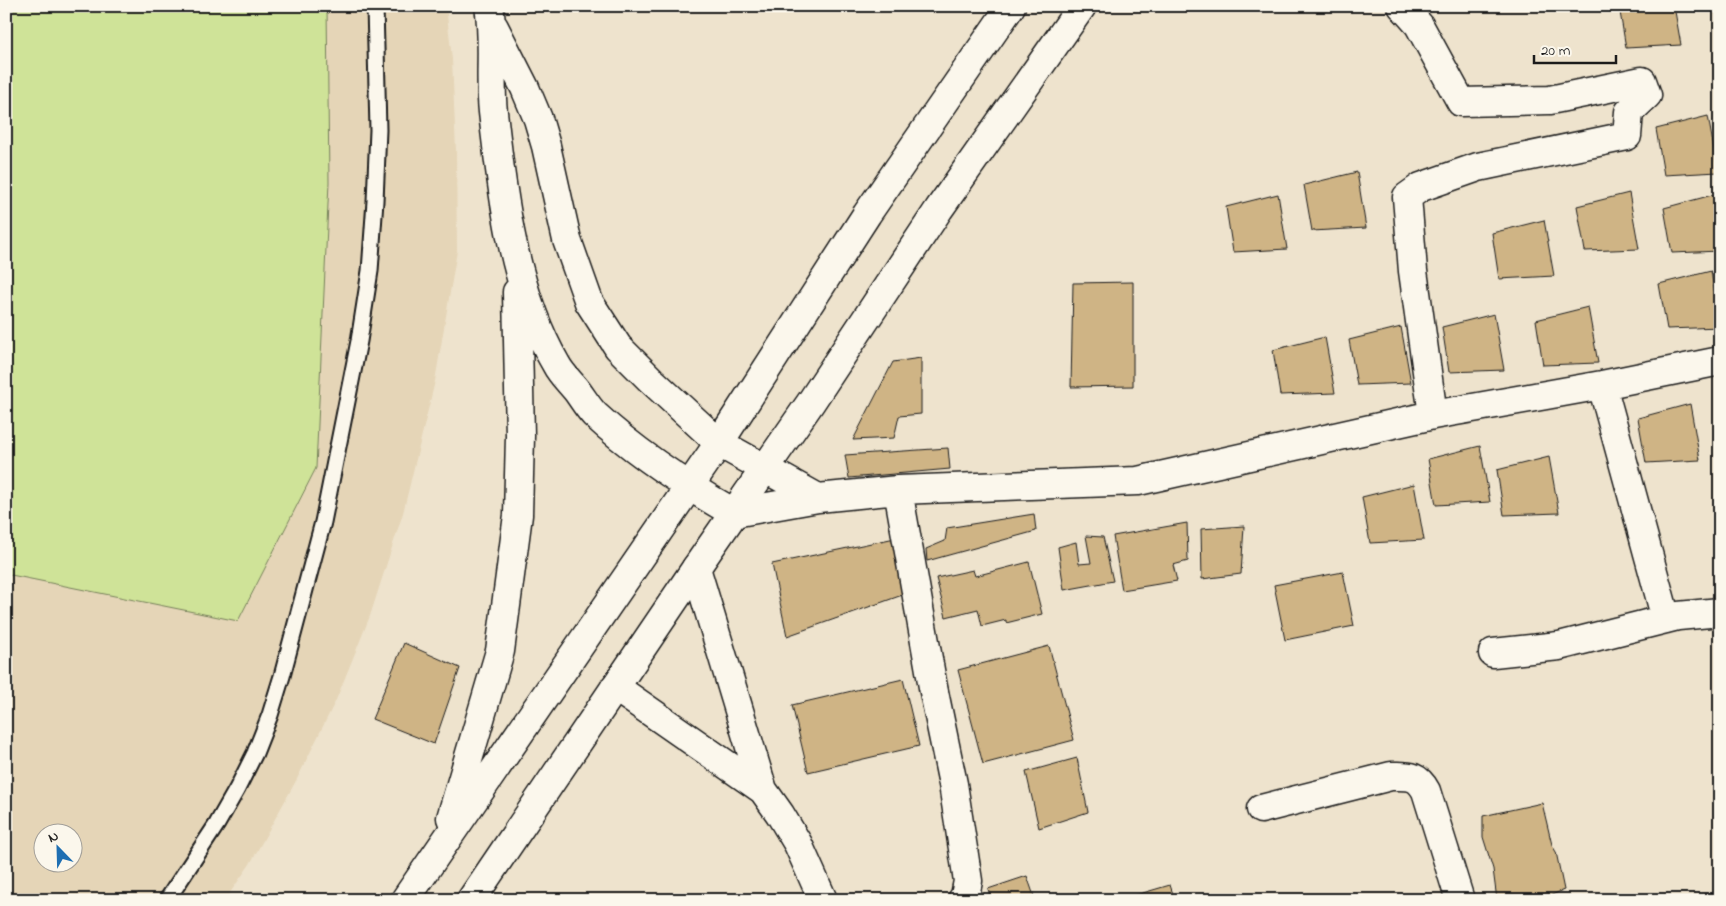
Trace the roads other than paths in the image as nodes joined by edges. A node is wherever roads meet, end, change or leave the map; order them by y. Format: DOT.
graph roads {
  1 [pos="375,6"];
  2 [pos="1011,6"];
  3 [pos="1082,6"];
  4 [pos="1402,6"];
  5 [pos="490,15"];
  6 [pos="516,260"];
  7 [pos="1720,361"];
  8 [pos="1602,385"];
  9 [pos="1433,415"];
  10 [pos="719,443"];
  11 [pos="766,469"];
  12 [pos="689,487"];
  13 [pos="898,490"];
  14 [pos="818,498"];
  15 [pos="734,513"];
  16 [pos="696,568"];
  17 [pos="1720,612"];
  18 [pos="1666,619"];
  19 [pos="1493,653"];
  20 [pos="615,687"];
  21 [pos="763,790"];
  22 [pos="1261,809"];
  23 [pos="444,842"];
  24 [pos="168,900"];
  25 [pos="405,900"];
  26 [pos="471,900"];
  27 [pos="823,900"];
  28 [pos="962,900"];
  29 [pos="1460,900"];
  1 -- 24 [label="lane"];
  2 -- 10 [label="main road"];
  3 -- 11 [label="main road"];
  4 -- 9 [label="main road"];
  5 -- 6 [label="main road"];
  5 -- 10 [label="main road"];
  6 -- 12 [label="main road"];
  6 -- 23 [label="main road"];
  7 -- 8 [label="main road"];
  8 -- 9 [label="main road"];
  8 -- 18 [label="main road"];
  9 -- 13 [label="main road"];
  10 -- 11 [label="main road"];
  10 -- 12 [label="main road"];
  11 -- 14 [label="main road"];
  11 -- 15 [label="main road"];
  12 -- 15 [label="main road"];
  12 -- 23 [label="main road"];
  13 -- 14 [label="main road"];
  13 -- 28 [label="main road"];
  14 -- 15 [label="main road"];
  15 -- 16 [label="main road"];
  16 -- 20 [label="main road"];
  16 -- 21 [label="main road"];
  17 -- 18 [label="main road"];
  18 -- 19 [label="main road"];
  20 -- 21 [label="main road"];
  20 -- 26 [label="main road"];
  21 -- 27 [label="main road"];
  22 -- 29 [label="main road"];
  23 -- 25 [label="main road"];
}
